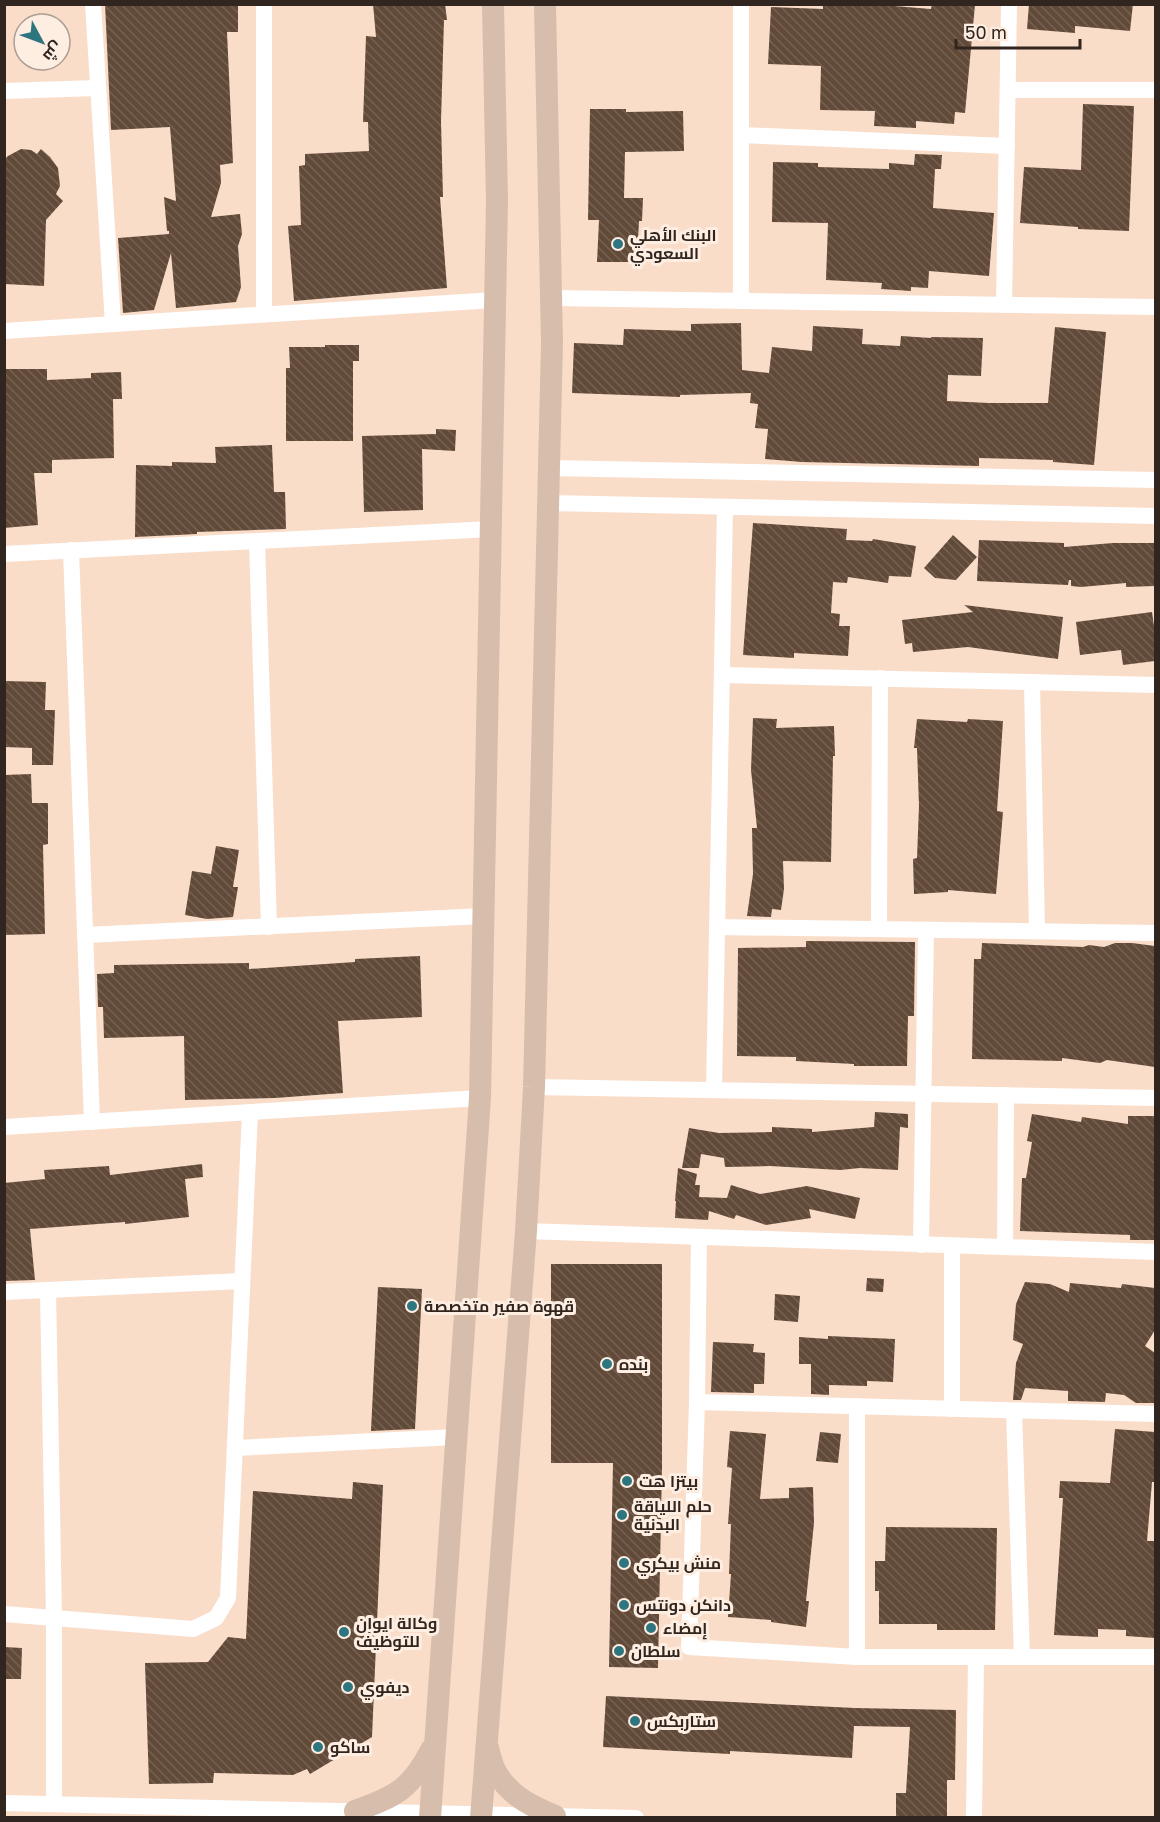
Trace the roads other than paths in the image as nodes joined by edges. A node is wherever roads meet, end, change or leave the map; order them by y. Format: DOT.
graph roads {
  1 [pos="93,4"];
  2 [pos="264,4"];
  3 [pos="494,4"];
  4 [pos="545,4"];
  5 [pos="741,4"];
  6 [pos="1009,4"];
  7 [pos="98,88"];
  8 [pos="1008,90"];
  9 [pos="1155,90"];
  10 [pos="4,91"];
  11 [pos="741,135"];
  12 [pos="1007,146"];
  13 [pos="551,298"];
  14 [pos="495,300"];
  15 [pos="741,301"];
  16 [pos="1004,305"];
  17 [pos="1155,307"];
  18 [pos="264,314"];
  19 [pos="112,324"];
  20 [pos="4,331"];
  21 [pos="549,468"];
  22 [pos="1155,480"];
  23 [pos="549,503"];
  24 [pos="725,507"];
  25 [pos="1155,516"];
  26 [pos="491,529"];
  27 [pos="257,541"];
  28 [pos="71,550"];
  29 [pos="4,554"];
  30 [pos="722,675"];
  31 [pos="880,678"];
  32 [pos="1032,682"];
  33 [pos="1155,685"];
  34 [pos="483,916"];
  35 [pos="269,927"];
  36 [pos="717,927"];
  37 [pos="879,929"];
  38 [pos="926,930"];
  39 [pos="1036,931"];
  40 [pos="1155,933"];
  41 [pos="85,935"];
  42 [pos="534,1087"];
  43 [pos="714,1090"];
  44 [pos="922,1094"];
  45 [pos="1006,1095"];
  46 [pos="480,1098"];
  47 [pos="1155,1098"];
  48 [pos="250,1112"];
  49 [pos="92,1122"];
  50 [pos="4,1127"];
  51 [pos="526,1231"];
  52 [pos="699,1237"];
  53 [pos="921,1245"];
  54 [pos="952,1246"];
  55 [pos="1005,1247"];
  56 [pos="1155,1252"];
  57 [pos="242,1281"];
  58 [pos="48,1290"];
  59 [pos="4,1292"];
  60 [pos="697,1402"];
  61 [pos="857,1406"];
  62 [pos="952,1409"];
  63 [pos="1014,1411"];
  64 [pos="1155,1414"];
  65 [pos="456,1437"];
  66 [pos="235,1448"];
  67 [pos="4,1614"];
  68 [pos="54,1618"];
  69 [pos="857,1657"];
  70 [pos="976,1657"];
  71 [pos="1022,1657"];
  72 [pos="1155,1657"];
  73 [pos="435,1743"];
  74 [pos="486,1743"];
  75 [pos="4,1803"];
  76 [pos="54,1804"];
  77 [pos="355,1811"];
  78 [pos="430,1815"];
  79 [pos="481,1816"];
  80 [pos="555,1816"];
  81 [pos="636,1818"];
  82 [pos="974,1818"];
  1 -- 7 [label="street"];
  2 -- 18 [label="street"];
  3 -- 14 [label="main road"];
  4 -- 13 [label="main road"];
  5 -- 11 [label="street"];
  6 -- 8 [label="street"];
  7 -- 10 [label="street"];
  7 -- 19 [label="street"];
  8 -- 9 [label="street"];
  8 -- 12 [label="street"];
  11 -- 12 [label="street"];
  11 -- 15 [label="street"];
  12 -- 16 [label="street"];
  13 -- 15 [label="street"];
  13 -- 21 [label="main road"];
  14 -- 18 [label="street"];
  14 -- 26 [label="main road"];
  15 -- 16 [label="street"];
  16 -- 17 [label="street"];
  18 -- 19 [label="street"];
  19 -- 20 [label="street"];
  21 -- 22 [label="street"];
  21 -- 23 [label="main road"];
  23 -- 24 [label="street"];
  23 -- 42 [label="main road"];
  24 -- 25 [label="street"];
  24 -- 30 [label="street"];
  26 -- 27 [label="street"];
  26 -- 34 [label="main road"];
  27 -- 28 [label="street"];
  27 -- 35 [label="street"];
  28 -- 29 [label="street"];
  28 -- 41 [label="street"];
  30 -- 31 [label="street"];
  30 -- 36 [label="street"];
  31 -- 32 [label="street"];
  31 -- 37 [label="street"];
  32 -- 33 [label="street"];
  32 -- 39 [label="street"];
  34 -- 35 [label="street"];
  34 -- 46 [label="main road"];
  35 -- 41 [label="street"];
  36 -- 37 [label="street"];
  36 -- 43 [label="street"];
  37 -- 38 [label="street"];
  38 -- 39 [label="street"];
  38 -- 44 [label="street"];
  39 -- 40 [label="street"];
  41 -- 49 [label="street"];
  42 -- 43 [label="street"];
  42 -- 51 [label="main road"];
  43 -- 44 [label="street"];
  44 -- 45 [label="street"];
  44 -- 53 [label="street"];
  45 -- 47 [label="street"];
  45 -- 55 [label="street"];
  46 -- 48 [label="street"];
  46 -- 65 [label="main road"];
  48 -- 49 [label="street"];
  48 -- 57 [label="street"];
  49 -- 50 [label="street"];
  51 -- 52 [label="street"];
  51 -- 74 [label="main road"];
  52 -- 53 [label="street"];
  52 -- 60 [label="street"];
  53 -- 54 [label="street"];
  54 -- 55 [label="street"];
  54 -- 62 [label="street"];
  55 -- 56 [label="street"];
  57 -- 58 [label="street"];
  57 -- 66 [label="street"];
  58 -- 59 [label="street"];
  58 -- 68 [label="street"];
  60 -- 61 [label="street"];
  60 -- 69 [label="street"];
  61 -- 62 [label="street"];
  61 -- 69 [label="street"];
  62 -- 63 [label="street"];
  63 -- 64 [label="street"];
  63 -- 71 [label="street"];
  65 -- 66 [label="street"];
  65 -- 73 [label="main road"];
  66 -- 68 [label="street"];
  67 -- 68 [label="street"];
  68 -- 76 [label="street"];
  69 -- 70 [label="street"];
  70 -- 71 [label="street"];
  70 -- 82 [label="street"];
  71 -- 72 [label="street"];
  73 -- 77 [label="main road"];
  73 -- 78 [label="main road"];
  74 -- 79 [label="main road"];
  74 -- 80 [label="main road"];
  75 -- 76 [label="street"];
  76 -- 77 [label="street"];
  77 -- 78 [label="street"];
  78 -- 79 [label="street"];
  79 -- 80 [label="street"];
  80 -- 81 [label="street"];
}
